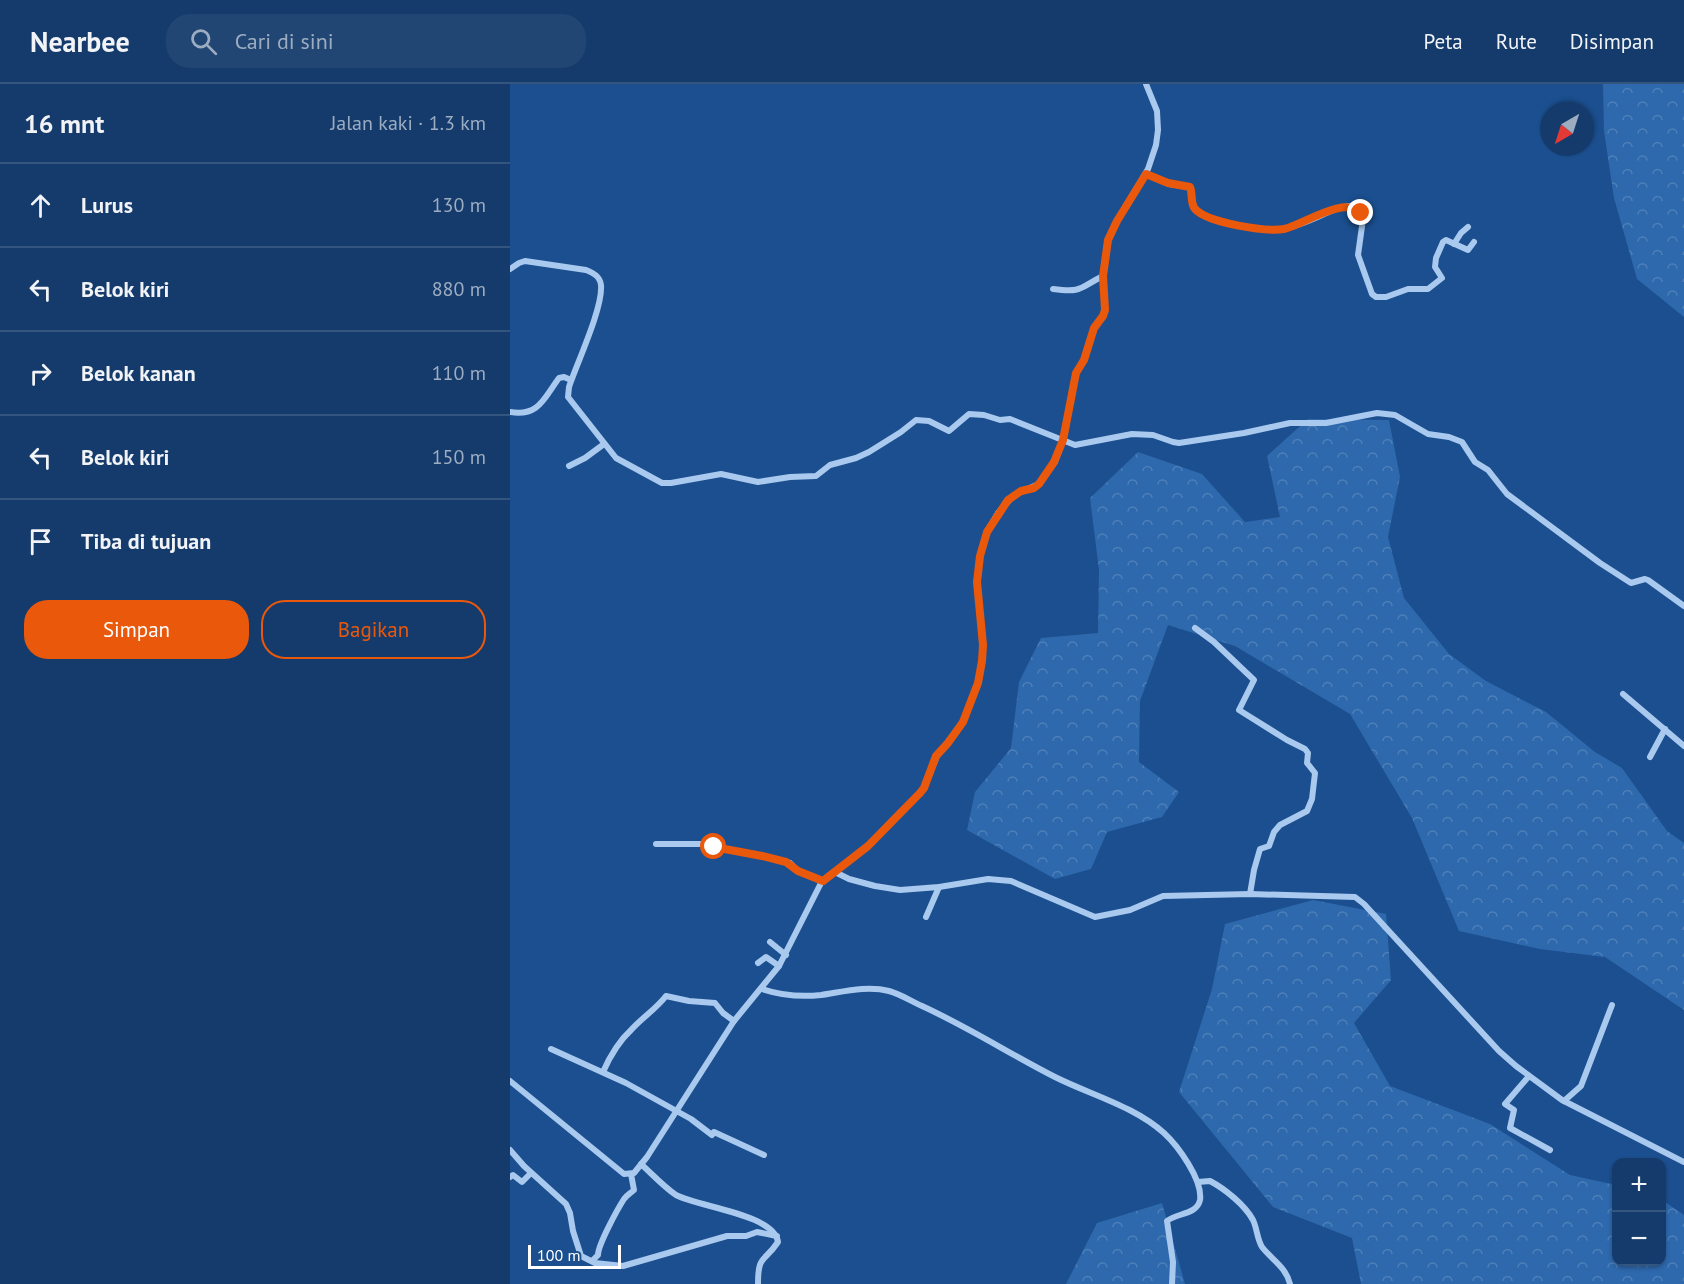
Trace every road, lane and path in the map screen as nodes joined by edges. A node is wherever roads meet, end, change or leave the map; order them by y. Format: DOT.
graph roads {
  1 [pos="1146,84"];
  2 [pos="1146,174"];
  3 [pos="1468,227"];
  4 [pos="1474,242"];
  5 [pos="1454,244"];
  6 [pos="510,269"];
  7 [pos="1103,276"];
  8 [pos="1053,289"];
  9 [pos="571,380"];
  10 [pos="510,412"];
  11 [pos="1063,440"];
  12 [pos="604,444"];
  13 [pos="569,466"];
  14 [pos="1684,606"];
  15 [pos="1196,628"];
  16 [pos="1623,694"];
  17 [pos="1665,729"];
  18 [pos="1684,746"];
  19 [pos="1650,757"];
  20 [pos="656,844"];
  21 [pos="835,872"];
  22 [pos="823,881"];
  23 [pos="939,887"];
  24 [pos="1250,894"];
  25 [pos="926,917"];
  26 [pos="770,942"];
  27 [pos="786,955"];
  28 [pos="758,963"];
  29 [pos="779,966"];
  30 [pos="762,989"];
  31 [pos="1612,1005"];
  32 [pos="734,1021"];
  33 [pos="551,1049"];
  34 [pos="603,1072"];
  35 [pos="1529,1076"];
  36 [pos="510,1081"];
  37 [pos="1564,1101"];
  38 [pos="676,1111"];
  39 [pos="510,1150"];
  40 [pos="1550,1150"];
  41 [pos="764,1155"];
  42 [pos="1684,1162"];
  43 [pos="641,1164"];
  44 [pos="531,1173"];
  45 [pos="631,1174"];
  46 [pos="510,1177"];
  47 [pos="1198,1182"];
  48 [pos="777,1236"];
  49 [pos="592,1261"];
  50 [pos="758,1284"];
  51 [pos="1172,1284"];
  52 [pos="1290,1284"];
  1 -- 2 [label="street"];
  2 -- 5 [label="street"];
  2 -- 7 [label="street"];
  3 -- 5 [label="street"];
  4 -- 5 [label="street"];
  6 -- 9 [label="street"];
  7 -- 8 [label="street"];
  7 -- 11 [label="street"];
  9 -- 10 [label="street"];
  9 -- 12 [label="street"];
  11 -- 12 [label="street"];
  11 -- 14 [label="street"];
  11 -- 21 [label="street"];
  12 -- 13 [label="street"];
  15 -- 24 [label="street"];
  16 -- 17 [label="street"];
  17 -- 18 [label="street"];
  17 -- 19 [label="street"];
  20 -- 22 [label="street"];
  21 -- 22 [label="street"];
  21 -- 23 [label="street"];
  22 -- 27 [label="street"];
  23 -- 24 [label="street"];
  23 -- 25 [label="street"];
  24 -- 35 [label="street"];
  26 -- 27 [label="street"];
  27 -- 29 [label="street"];
  28 -- 29 [label="street"];
  29 -- 30 [label="street"];
  30 -- 32 [label="street"];
  30 -- 47 [label="street"];
  31 -- 37 [label="street"];
  32 -- 34 [label="street"];
  32 -- 38 [label="street"];
  33 -- 34 [label="street"];
  34 -- 38 [label="street"];
  35 -- 37 [label="street"];
  35 -- 40 [label="street"];
  36 -- 45 [label="street"];
  37 -- 42 [label="street"];
  38 -- 41 [label="street"];
  38 -- 43 [label="street"];
  39 -- 44 [label="street"];
  43 -- 45 [label="street"];
  43 -- 48 [label="street"];
  44 -- 46 [label="street"];
  44 -- 49 [label="street"];
  45 -- 49 [label="street"];
  47 -- 51 [label="street"];
  47 -- 52 [label="street"];
  48 -- 49 [label="street"];
  48 -- 50 [label="street"];
}
